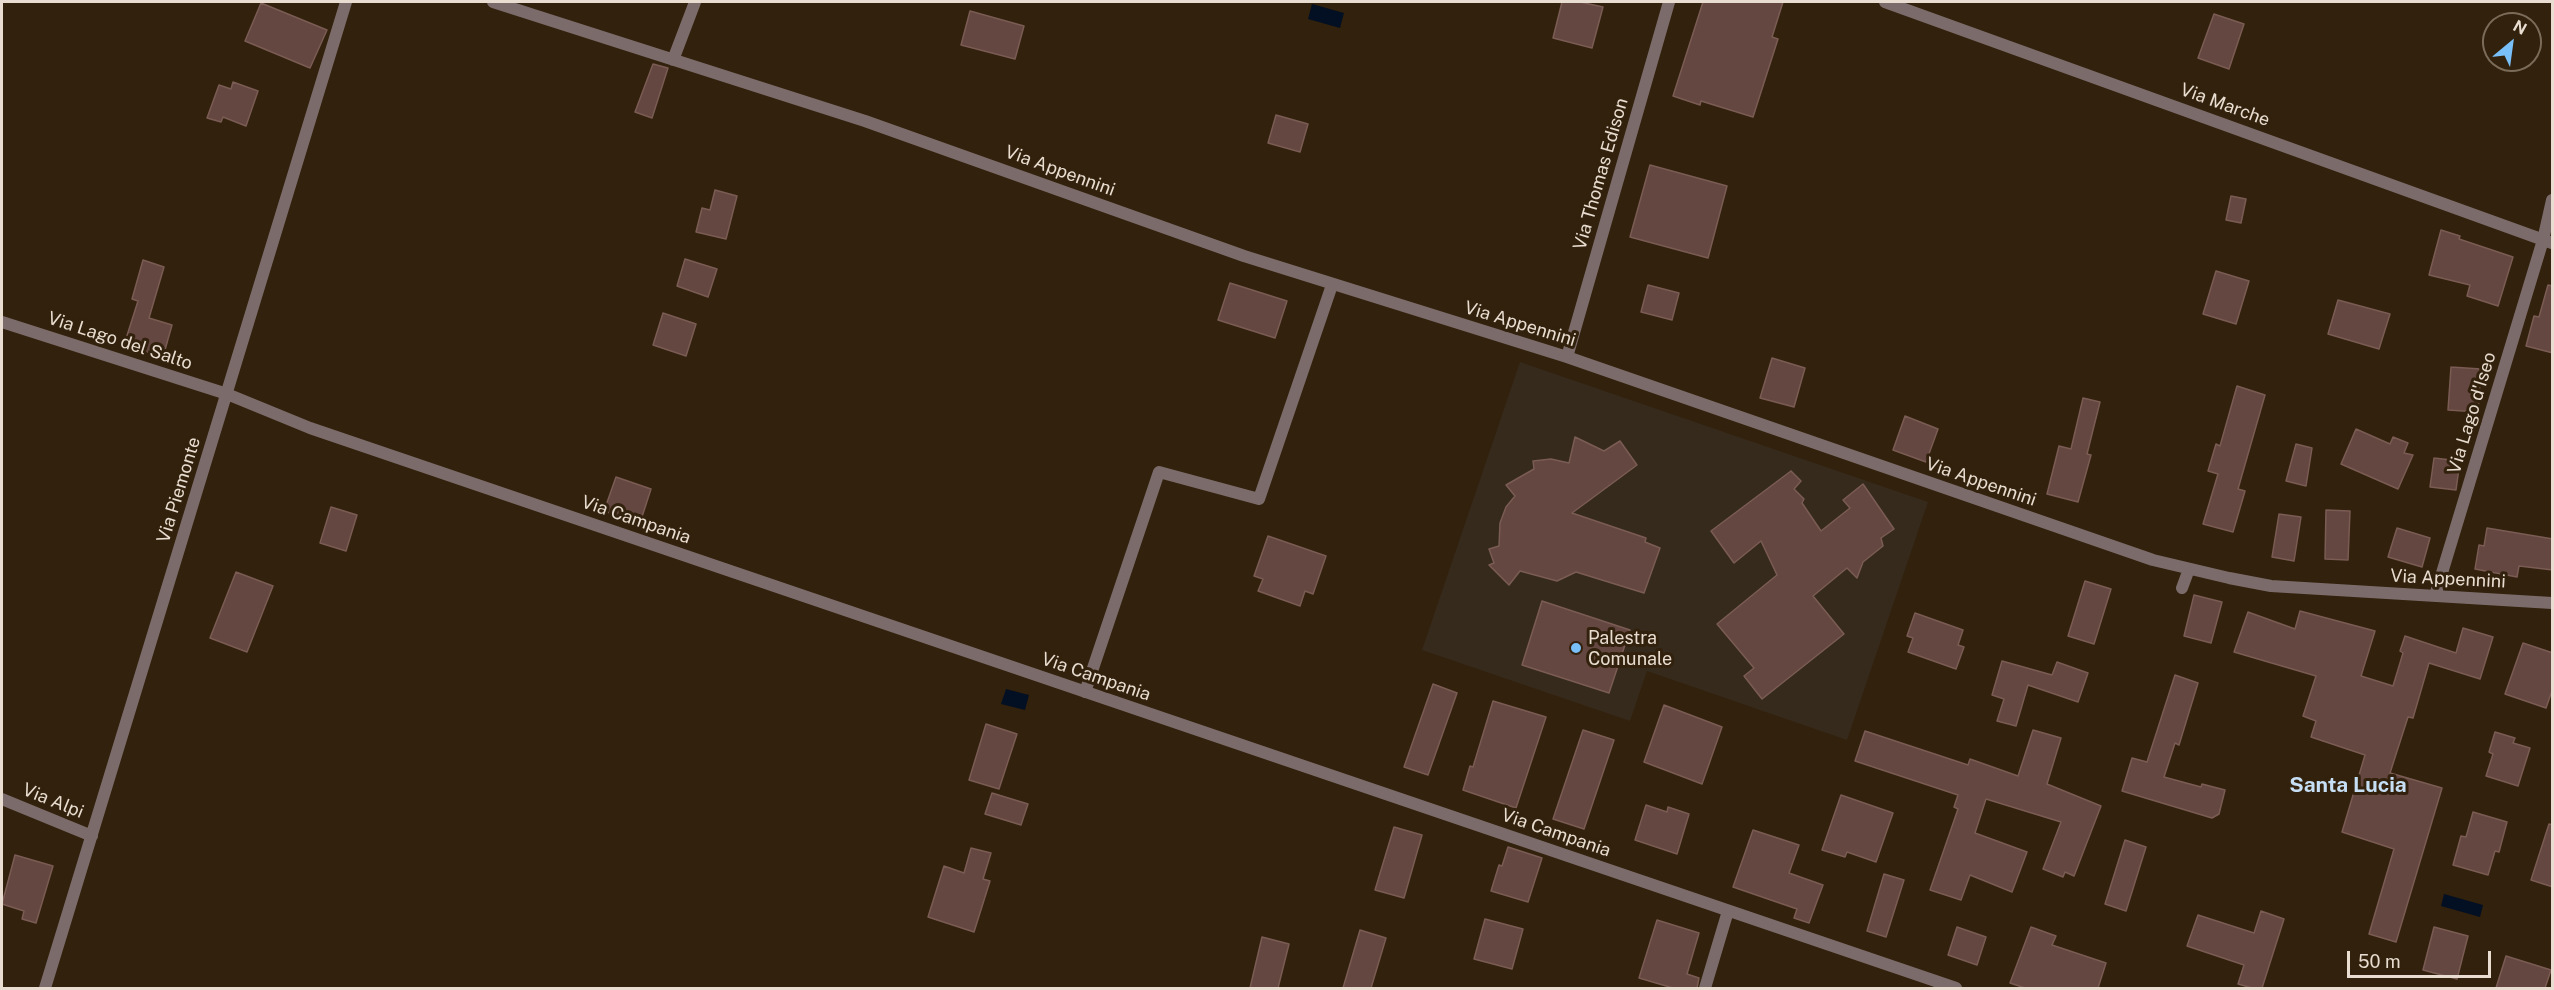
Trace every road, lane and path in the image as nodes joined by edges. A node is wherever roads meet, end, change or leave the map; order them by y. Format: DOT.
graph roads {
  1 [pos="346,2"];
  2 [pos="493,2"];
  3 [pos="695,2"];
  4 [pos="1669,2"];
  5 [pos="1885,2"];
  6 [pos="673,60"];
  7 [pos="2553,200"];
  8 [pos="2548,242"];
  9 [pos="1332,285"];
  10 [pos="2,322"];
  11 [pos="1567,357"];
  12 [pos="227,394"];
  13 [pos="2189,569"];
  14 [pos="2182,588"];
  15 [pos="2435,597"];
  16 [pos="2553,603"];
  17 [pos="1085,692"];
  18 [pos="2,799"];
  19 [pos="92,836"];
  20 [pos="1728,911"];
  21 [pos="45,988"];
  22 [pos="1705,988"];
  23 [pos="1956,988"];
  1 -- 12 [label="street, Via Piemonte"];
  2 -- 6 [label="street, Via Appennini"];
  3 -- 6 [label="street"];
  4 -- 11 [label="street, Via Thomas Edison"];
  5 -- 8 [label="street, Via Marche"];
  6 -- 9 [label="street, Via Appennini"];
  7 -- 8 [label="street, Via Lago d'Iseo"];
  8 -- 15 [label="street, Via Lago d'Iseo"];
  9 -- 11 [label="street, Via Appennini"];
  9 -- 17 [label="street"];
  10 -- 12 [label="street, Via Lago del Salto"];
  11 -- 13 [label="street, Via Appennini"];
  12 -- 17 [label="street, Via Campania"];
  12 -- 19 [label="street, Via Piemonte"];
  13 -- 14 [label="street"];
  13 -- 15 [label="street, Via Appennini"];
  15 -- 16 [label="street, Via Appennini"];
  17 -- 20 [label="street, Via Campania"];
  18 -- 19 [label="street, Via Alpi"];
  19 -- 21 [label="street, Via Piemonte"];
  20 -- 22 [label="street"];
  20 -- 23 [label="street, Via Campania"];
}
